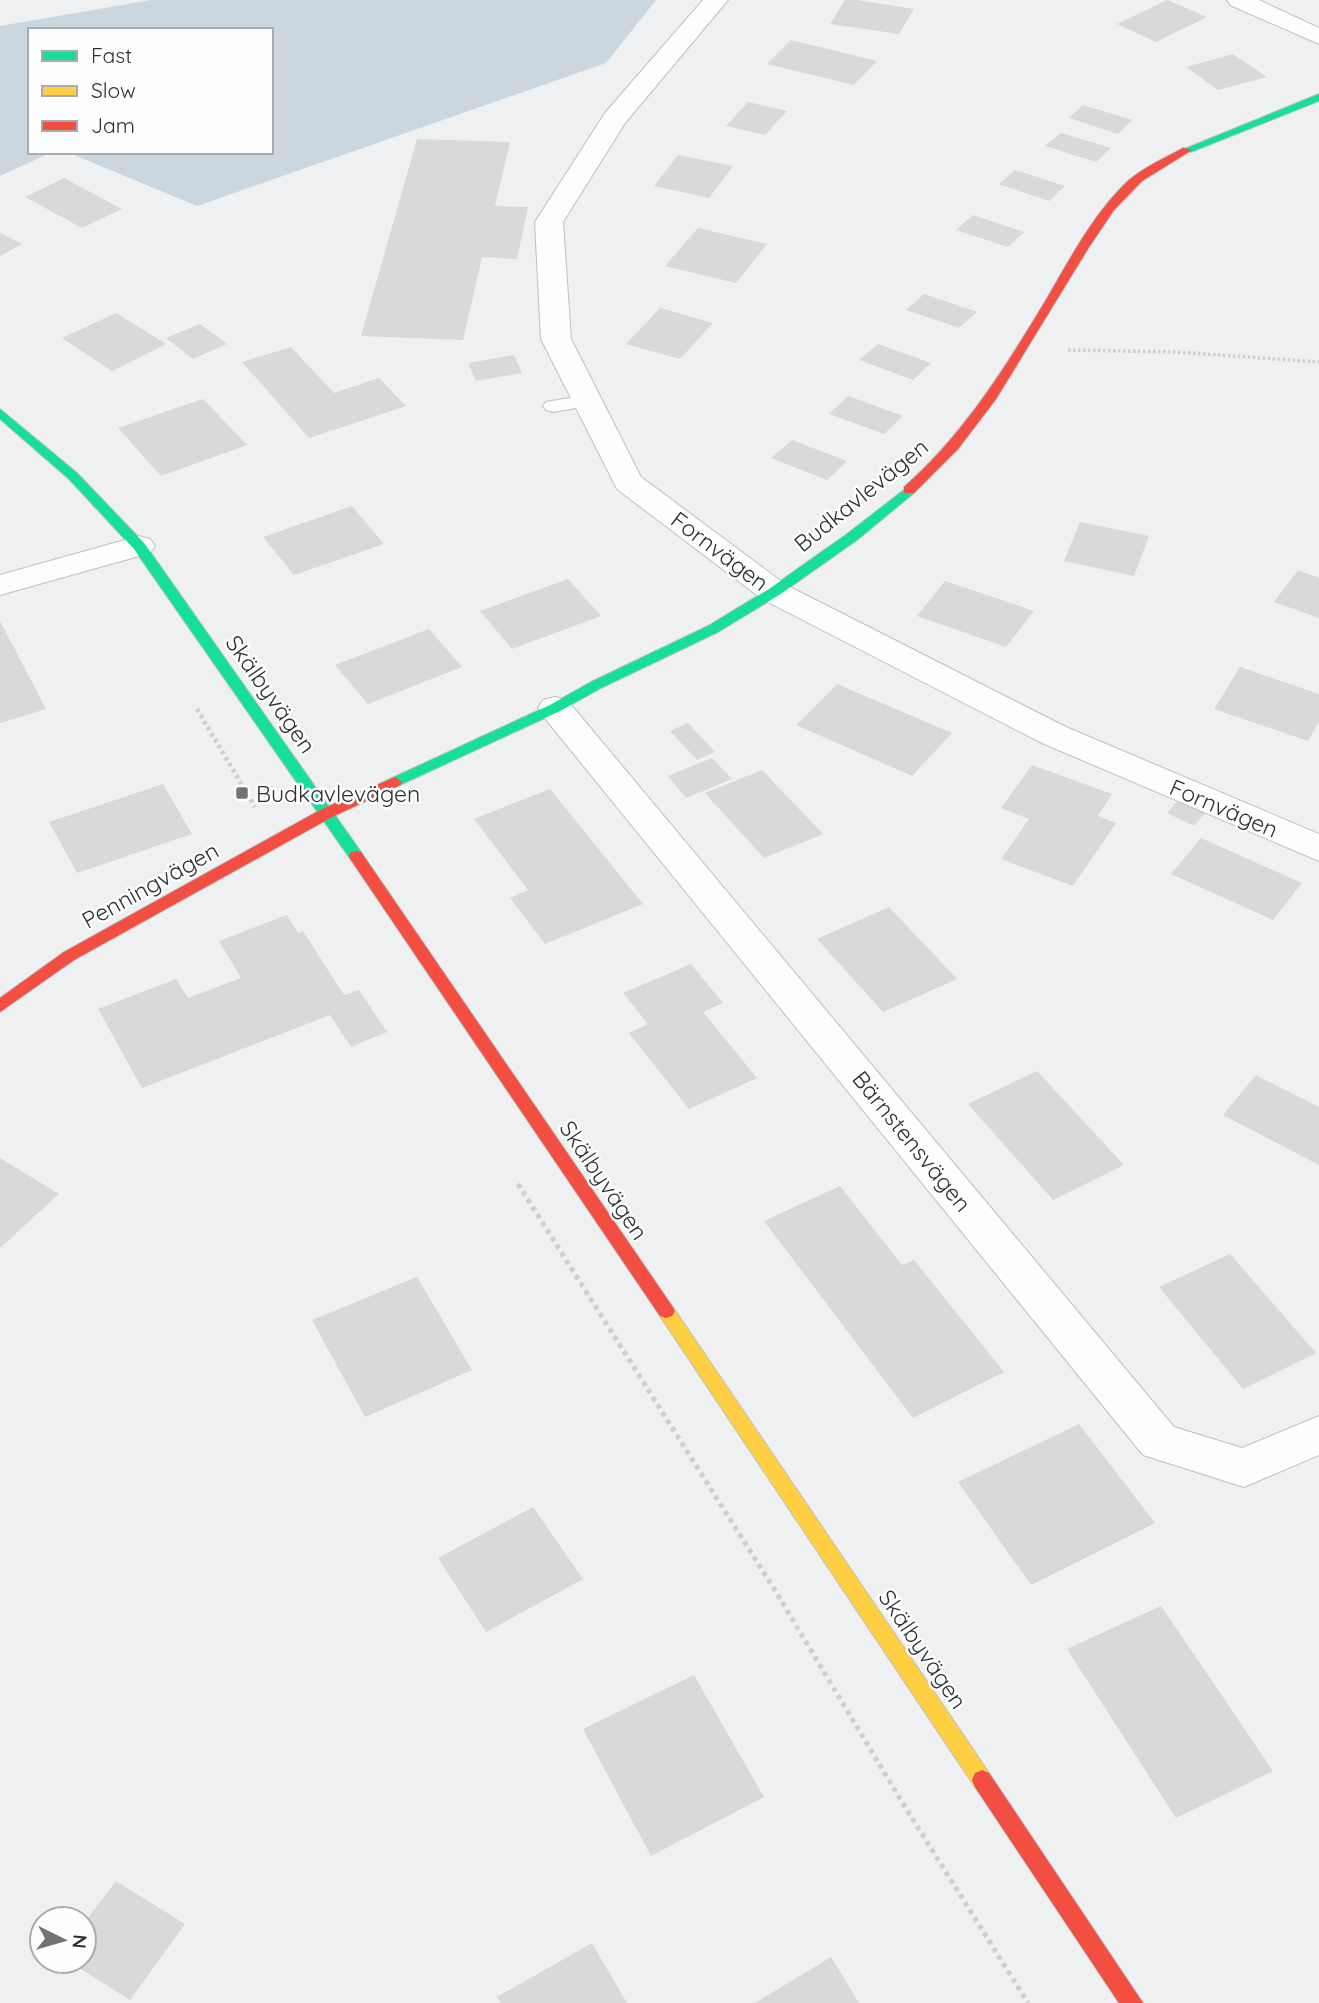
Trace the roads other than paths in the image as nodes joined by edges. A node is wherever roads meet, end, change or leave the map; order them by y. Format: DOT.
graph roads {
  1 [pos="716,0"];
  2 [pos="1239,0"];
  3 [pos="1319,37"];
  4 [pos="1319,97"];
  5 [pos="587,401"];
  6 [pos="553,406"];
  7 [pos="0,413"];
  8 [pos="139,546"];
  9 [pos="0,585"];
  10 [pos="774,592"];
  11 [pos="555,709"];
  12 [pos="327,813"];
  13 [pos="1319,848"];
  14 [pos="0,1006"];
  15 [pos="1319,1435"];
  16 [pos="1132,2003"];
  1 -- 5 [label="street, Fornvägen"];
  2 -- 3 [label="street"];
  4 -- 10 [label="street, Budkavlevägen"];
  5 -- 6 [label="lane"];
  5 -- 10 [label="street, Fornvägen"];
  7 -- 8 [label="street, Skälbyvägen"];
  8 -- 9 [label="street"];
  8 -- 12 [label="street, Skälbyvägen"];
  10 -- 11 [label="street, Budkavlevägen"];
  10 -- 13 [label="street, Fornvägen"];
  11 -- 12 [label="street, Budkavlevägen"];
  11 -- 15 [label="street, Bärnstensvägen"];
  12 -- 14 [label="street, Penningvägen"];
  12 -- 16 [label="street, Skälbyvägen"];
}
